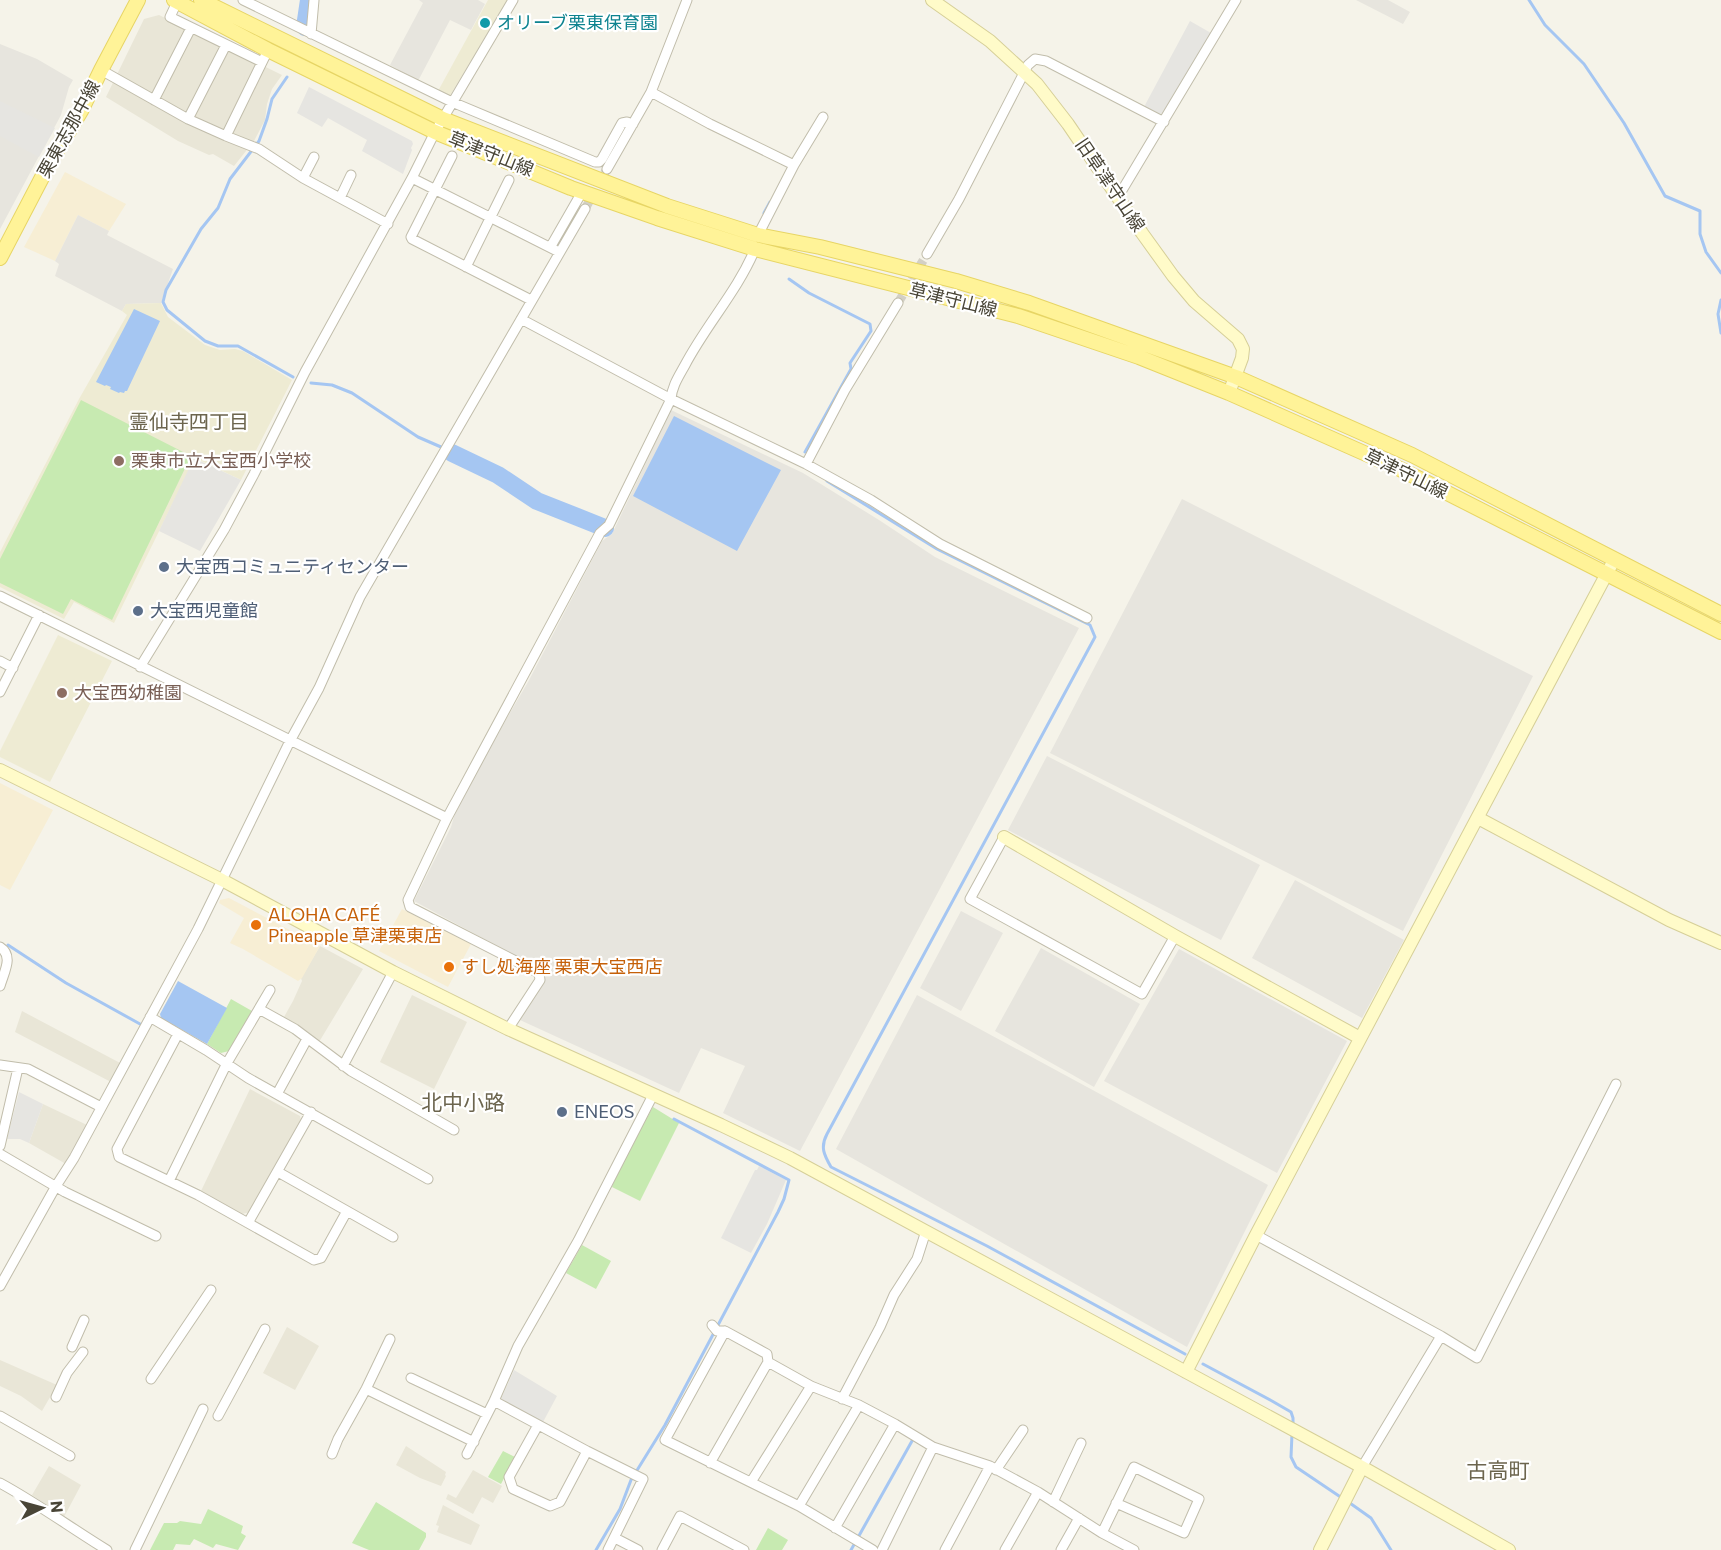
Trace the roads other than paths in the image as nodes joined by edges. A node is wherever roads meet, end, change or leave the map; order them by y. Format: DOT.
graph roads {
  1 [pos="138,0"];
  2 [pos="201,0"];
  3 [pos="243,0"];
  4 [pos="314,0"];
  5 [pos="513,0"];
  6 [pos="687,0"];
  7 [pos="932,0"];
  8 [pos="1236,0"];
  9 [pos="176,1"];
  10 [pos="191,28"];
  11 [pos="311,34"];
  12 [pos="226,45"];
  13 [pos="265,56"];
  14 [pos="101,70"];
  15 [pos="1024,72"];
  16 [pos="651,92"];
  17 [pos="154,100"];
  18 [pos="452,102"];
  19 [pos="823,117"];
  20 [pos="188,118"];
  21 [pos="443,119"];
  22 [pos="1164,122"];
  23 [pos="633,124"];
  24 [pos="435,132"];
  25 [pos="226,136"];
  26 [pos="452,156"];
  27 [pos="314,157"];
  28 [pos="794,165"];
  29 [pos="607,169"];
  30 [pos="351,175"];
  31 [pos="303,178"];
  32 [pos="412,178"];
  33 [pos="509,180"];
  34 [pos="435,189"];
  35 [pos="582,192"];
  36 [pos="1118,197"];
  37 [pos="339,198"];
  38 [pos="585,209"];
  39 [pos="491,217"];
  40 [pos="388,224"];
  41 [pos="758,235"];
  42 [pos="5,237"];
  43 [pos="555,249"];
  44 [pos="755,249"];
  45 [pos="927,254"];
  46 [pos="0,258"];
  47 [pos="465,267"];
  48 [pos="531,300"];
  49 [pos="898,303"];
  50 [pos="521,319"];
  51 [pos="1236,377"];
  52 [pos="1229,393"];
  53 [pos="671,399"];
  54 [pos="806,464"];
  55 [pos="1614,560"];
  56 [pos="1607,575"];
  57 [pos="0,596"];
  58 [pos="1721,614"];
  59 [pos="39,615"];
  60 [pos="1087,618"];
  61 [pos="1721,632"];
  62 [pos="0,661"];
  63 [pos="140,666"];
  64 [pos="13,668"];
  65 [pos="0,692"];
  66 [pos="290,741"];
  67 [pos="0,770"];
  68 [pos="447,818"];
  69 [pos="1478,818"];
  70 [pos="1004,837"];
  71 [pos="222,880"];
  72 [pos="1175,936"];
  73 [pos="1721,943"];
  74 [pos="0,947"];
  75 [pos="393,972"];
  76 [pos="0,986"];
  77 [pos="270,990"];
  78 [pos="259,1009"];
  79 [pos="150,1017"];
  80 [pos="508,1029"];
  81 [pos="178,1034"];
  82 [pos="1360,1038"];
  83 [pos="307,1039"];
  84 [pos="227,1063"];
  85 [pos="0,1065"];
  86 [pos="343,1066"];
  87 [pos="18,1068"];
  88 [pos="1616,1084"];
  89 [pos="277,1094"];
  90 [pos="653,1095"];
  91 [pos="101,1107"];
  92 [pos="310,1112"];
  93 [pos="454,1130"];
  94 [pos="0,1146"];
  95 [pos="0,1154"];
  96 [pos="278,1172"];
  97 [pos="428,1179"];
  98 [pos="170,1182"];
  99 [pos="56,1186"];
  100 [pos="347,1211"];
  101 [pos="248,1224"];
  102 [pos="926,1231"];
  103 [pos="1256,1235"];
  104 [pos="156,1236"];
  105 [pos="393,1237"];
  106 [pos="0,1285"];
  107 [pos="211,1290"];
  108 [pos="84,1320"];
  109 [pos="265,1329"];
  110 [pos="1441,1336"];
  111 [pos="390,1339"];
  112 [pos="72,1347"];
  113 [pos="83,1352"];
  114 [pos="768,1362"];
  115 [pos="1186,1372"];
  116 [pos="411,1378"];
  117 [pos="151,1379"];
  118 [pos="810,1386"];
  119 [pos="366,1389"];
  120 [pos="56,1397"];
  121 [pos="842,1399"];
  122 [pos="494,1401"];
  123 [pos="859,1405"];
  124 [pos="203,1409"];
  125 [pos="487,1414"];
  126 [pos="0,1416"];
  127 [pos="218,1416"];
  128 [pos="895,1424"];
  129 [pos="538,1425"];
  130 [pos="1023,1430"];
  131 [pos="474,1442"];
  132 [pos="1081,1443"];
  133 [pos="933,1447"];
  134 [pos="586,1451"];
  135 [pos="332,1454"];
  136 [pos="467,1454"];
  137 [pos="70,1456"];
  138 [pos="710,1463"];
  139 [pos="1362,1467"];
  140 [pos="993,1468"];
  141 [pos="751,1482"];
  142 [pos="0,1483"];
  143 [pos="1038,1492"];
  144 [pos="1053,1502"];
  145 [pos="1116,1503"];
  146 [pos="799,1506"];
  147 [pos="1079,1518"];
  148 [pos="835,1528"];
  149 [pos="1102,1533"];
  150 [pos="615,1538"];
  151 [pos="1118,1546"];
  152 [pos="1502,1548"];
  153 [pos="107,1550"];
  154 [pos="135,1550"];
  155 [pos="608,1550"];
  156 [pos="638,1550"];
  157 [pos="662,1550"];
  158 [pos="744,1550"];
  159 [pos="873,1550"];
  160 [pos="882,1550"];
  161 [pos="945,1550"];
  162 [pos="1005,1550"];
  163 [pos="1061,1550"];
  164 [pos="1134,1550"];
  165 [pos="1320,1550"];
  1 -- 14 [label="main road, 栗東志那中線"];
  2 -- 21 [label="main road, 草津守山線"];
  3 -- 11 [label="street"];
  4 -- 11 [label="street"];
  5 -- 18 [label="street"];
  6 -- 16 [label="street"];
  7 -- 15 [label="street, 旧草津守山線"];
  8 -- 22 [label="street"];
  9 -- 10 [label="street"];
  9 -- 13 [label="main road, 草津守山線"];
  10 -- 12 [label="street"];
  10 -- 17 [label="street"];
  11 -- 18 [label="street"];
  12 -- 13 [label="street"];
  12 -- 20 [label="street"];
  13 -- 24 [label="main road, 草津守山線"];
  13 -- 25 [label="street"];
  14 -- 17 [label="street"];
  14 -- 42 [label="main road, 栗東志那中線"];
  15 -- 22 [label="street"];
  15 -- 36 [label="street, 旧草津守山線"];
  15 -- 45 [label="street"];
  16 -- 23 [label="street"];
  16 -- 28 [label="street"];
  17 -- 20 [label="street"];
  18 -- 21 [label="street"];
  18 -- 23 [label="street"];
  19 -- 28 [label="street"];
  20 -- 25 [label="street"];
  21 -- 24 [label="street"];
  21 -- 41 [label="main road, 草津守山線"];
  22 -- 36 [label="street"];
  23 -- 29 [label="street"];
  24 -- 32 [label="street"];
  24 -- 35 [label="main road, 草津守山線"];
  25 -- 31 [label="street"];
  26 -- 34 [label="street"];
  27 -- 31 [label="street"];
  28 -- 41 [label="street"];
  30 -- 37 [label="street"];
  31 -- 37 [label="street"];
  32 -- 34 [label="street"];
  32 -- 40 [label="street"];
  33 -- 39 [label="street"];
  34 -- 39 [label="street"];
  34 -- 47 [label="street"];
  35 -- 43 [label="street"];
  35 -- 44 [label="main road, 草津守山線"];
  36 -- 51 [label="street, 旧草津守山線"];
  37 -- 40 [label="street"];
  38 -- 43 [label="street"];
  39 -- 43 [label="street"];
  39 -- 47 [label="street"];
  40 -- 63 [label="street"];
  41 -- 51 [label="main road, 草津守山線"];
  42 -- 46 [label="main road, 栗東志那中線"];
  43 -- 48 [label="street"];
  44 -- 52 [label="main road, 草津守山線"];
  44 -- 53 [label="street"];
  47 -- 48 [label="street"];
  48 -- 50 [label="street"];
  49 -- 54 [label="street"];
  50 -- 53 [label="street"];
  50 -- 66 [label="street"];
  51 -- 52 [label="street, 旧草津守山線"];
  51 -- 55 [label="main road, 草津守山線"];
  52 -- 56 [label="main road, 草津守山線"];
  53 -- 54 [label="street"];
  53 -- 68 [label="street"];
  54 -- 60 [label="street"];
  55 -- 56 [label="street"];
  55 -- 58 [label="main road, 草津守山線"];
  56 -- 61 [label="main road, 草津守山線"];
  56 -- 69 [label="street"];
  57 -- 59 [label="street"];
  59 -- 63 [label="street"];
  59 -- 64 [label="street"];
  62 -- 64 [label="street"];
  63 -- 66 [label="street"];
  64 -- 65 [label="street"];
  66 -- 68 [label="street"];
  66 -- 71 [label="street"];
  67 -- 71 [label="street"];
  68 -- 80 [label="street"];
  69 -- 73 [label="street"];
  69 -- 82 [label="street"];
  70 -- 72 [label="street"];
  70 -- 72 [label="street"];
  71 -- 75 [label="street"];
  71 -- 79 [label="street"];
  72 -- 82 [label="street"];
  74 -- 76 [label="street"];
  75 -- 80 [label="street"];
  75 -- 86 [label="street"];
  77 -- 78 [label="street"];
  78 -- 83 [label="street"];
  78 -- 84 [label="street"];
  79 -- 81 [label="street"];
  79 -- 91 [label="street"];
  80 -- 90 [label="street"];
  81 -- 84 [label="street"];
  81 -- 98 [label="street"];
  82 -- 103 [label="street"];
  83 -- 86 [label="street"];
  83 -- 89 [label="street"];
  84 -- 89 [label="street"];
  84 -- 98 [label="street"];
  85 -- 87 [label="street"];
  86 -- 93 [label="street"];
  87 -- 91 [label="street"];
  87 -- 94 [label="street"];
  88 -- 110 [label="street"];
  89 -- 92 [label="street"];
  90 -- 102 [label="street"];
  90 -- 122 [label="street"];
  91 -- 99 [label="street"];
  92 -- 96 [label="street"];
  92 -- 97 [label="street"];
  95 -- 99 [label="street"];
  96 -- 100 [label="street"];
  96 -- 101 [label="street"];
  98 -- 101 [label="street"];
  99 -- 104 [label="street"];
  99 -- 106 [label="street"];
  100 -- 101 [label="street"];
  100 -- 105 [label="street"];
  102 -- 115 [label="street"];
  102 -- 121 [label="street"];
  103 -- 110 [label="street"];
  103 -- 115 [label="street"];
  107 -- 117 [label="street"];
  108 -- 112 [label="street"];
  109 -- 127 [label="street"];
  110 -- 139 [label="street"];
  111 -- 119 [label="street"];
  113 -- 120 [label="street"];
  114 -- 118 [label="street"];
  114 -- 138 [label="street"];
  114 -- 138 [label="street"];
  115 -- 139 [label="street"];
  116 -- 125 [label="street"];
  118 -- 121 [label="street"];
  118 -- 141 [label="street"];
  119 -- 131 [label="street"];
  119 -- 135 [label="street"];
  121 -- 123 [label="street"];
  122 -- 125 [label="street"];
  122 -- 129 [label="street"];
  123 -- 128 [label="street"];
  123 -- 146 [label="street"];
  124 -- 154 [label="street"];
  125 -- 131 [label="street"];
  126 -- 137 [label="street"];
  128 -- 133 [label="street"];
  128 -- 148 [label="street"];
  129 -- 134 [label="street"];
  129 -- 134 [label="street"];
  130 -- 140 [label="street"];
  131 -- 136 [label="street"];
  132 -- 144 [label="street"];
  133 -- 140 [label="street"];
  133 -- 160 [label="street"];
  134 -- 150 [label="street"];
  138 -- 141 [label="street"];
  139 -- 152 [label="street"];
  139 -- 165 [label="street"];
  140 -- 143 [label="street"];
  140 -- 161 [label="street"];
  141 -- 146 [label="street"];
  142 -- 153 [label="street"];
  143 -- 144 [label="street"];
  143 -- 162 [label="street"];
  144 -- 147 [label="street"];
  145 -- 145 [label="street"];
  145 -- 149 [label="street"];
  146 -- 148 [label="street"];
  147 -- 149 [label="street"];
  147 -- 163 [label="street"];
  148 -- 159 [label="street"];
  149 -- 151 [label="street"];
  150 -- 155 [label="street"];
  150 -- 156 [label="street"];
  151 -- 164 [label="street"];
  157 -- 158 [label="street"];
}
